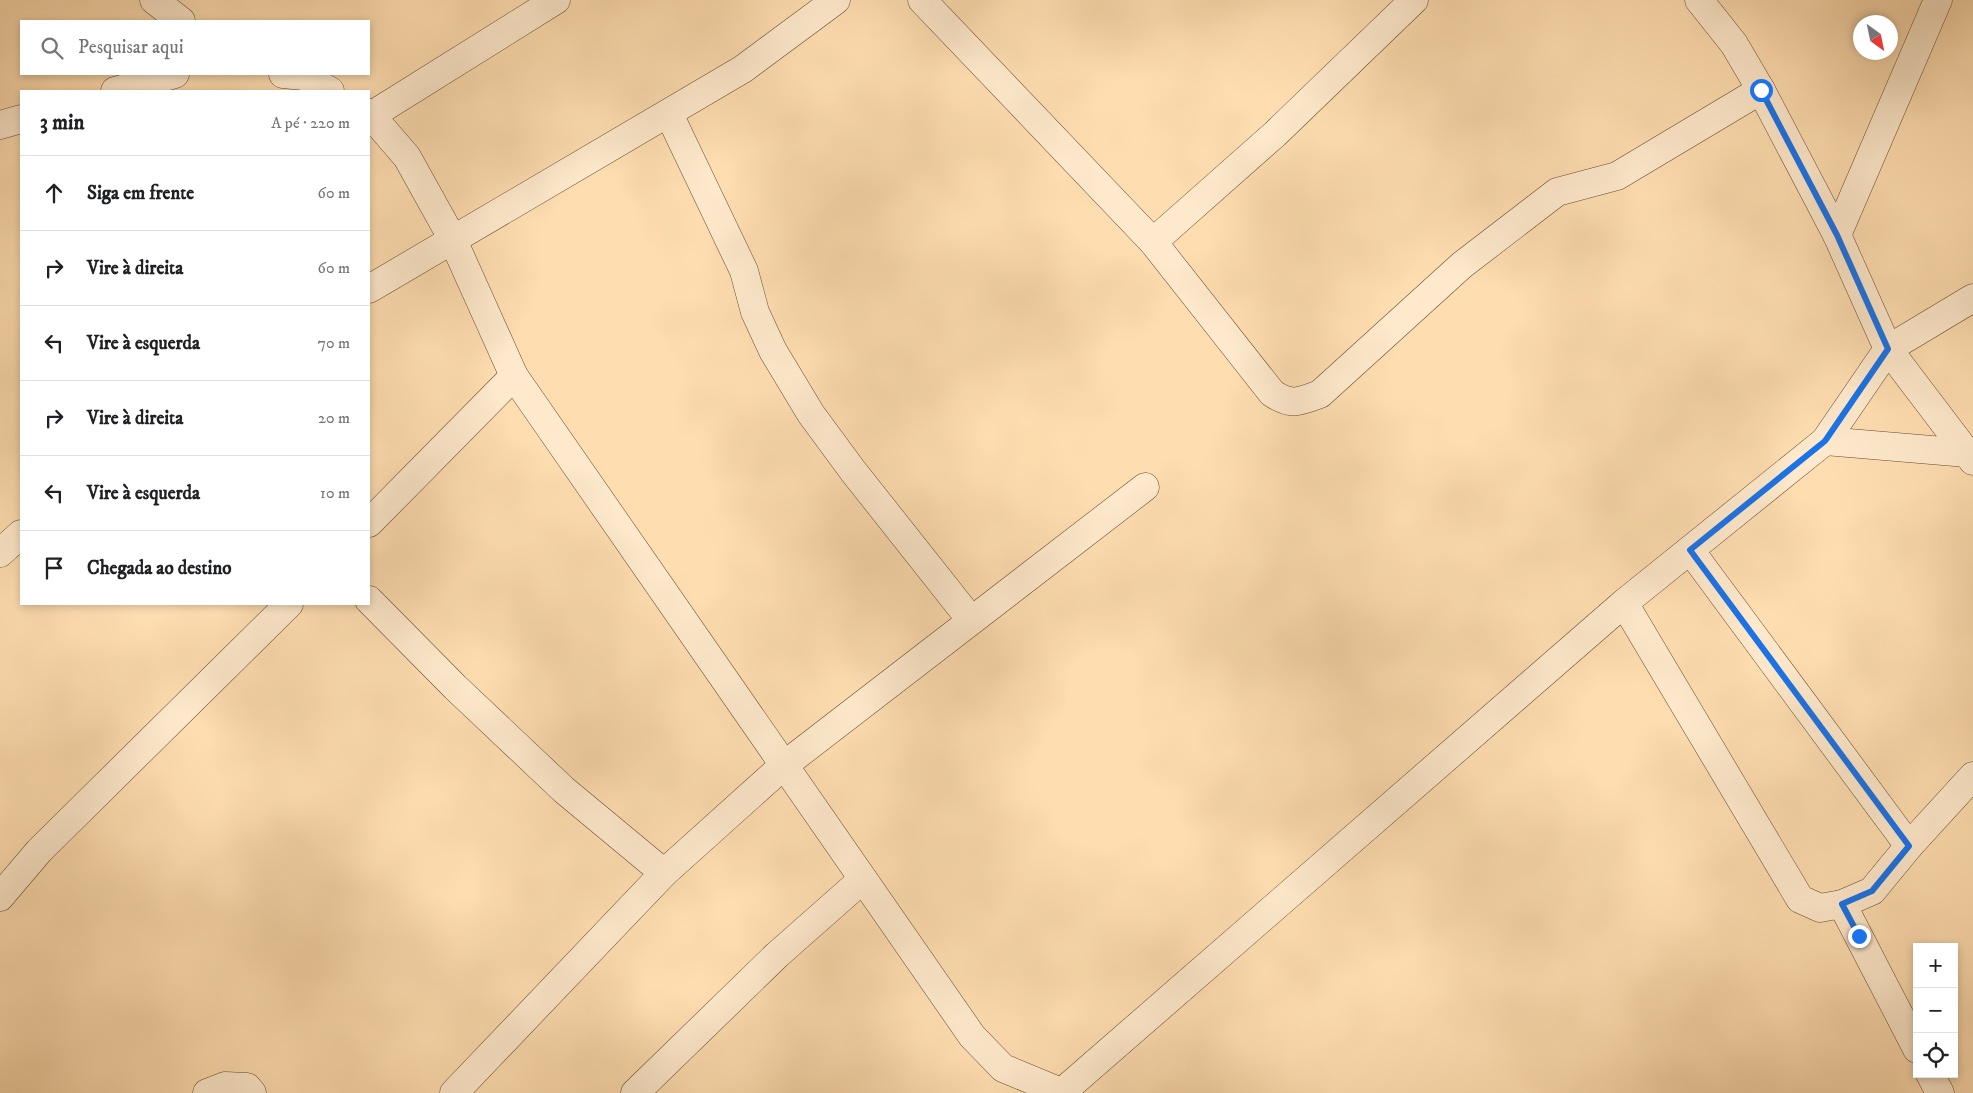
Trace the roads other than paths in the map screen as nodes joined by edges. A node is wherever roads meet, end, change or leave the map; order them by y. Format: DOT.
graph roads {
  1 [pos="154,0"];
  2 [pos="556,0"];
  3 [pos="836,0"];
  4 [pos="922,0"];
  5 [pos="1414,0"];
  6 [pos="1699,0"];
  7 [pos="1938,0"];
  8 [pos="180,20"];
  9 [pos="171,75"];
  10 [pos="294,75"];
  11 [pos="119,90"];
  12 [pos="328,90"];
  13 [pos="1761,90"];
  14 [pos="370,114"];
  15 [pos="669,114"];
  16 [pos="20,119"];
  17 [pos="0,125"];
  18 [pos="1837,235"];
  19 [pos="452,238"];
  20 [pos="1153,242"];
  21 [pos="370,288"];
  22 [pos="1973,298"];
  23 [pos="1888,349"];
  24 [pos="514,376"];
  25 [pos="1825,441"];
  26 [pos="1970,457"];
  27 [pos="1145,487"];
  28 [pos="370,522"];
  29 [pos="20,535"];
  30 [pos="1690,550"];
  31 [pos="0,553"];
  32 [pos="370,601"];
  33 [pos="1624,603"];
  34 [pos="288,605"];
  35 [pos="971,620"];
  36 [pos="783,766"];
  37 [pos="1973,776"];
  38 [pos="1909,846"];
  39 [pos="664,873"];
  40 [pos="863,879"];
  41 [pos="0,897"];
  42 [pos="1842,904"];
  43 [pos="1913,1041"];
  44 [pos="1932,1078"];
  45 [pos="207,1093"];
  46 [pos="252,1093"];
  47 [pos="454,1093"];
  48 [pos="635,1093"];
  49 [pos="1062,1093"];
  50 [pos="1940,1093"];
  1 -- 8 [label="street"];
  2 -- 14 [label="street"];
  3 -- 15 [label="street"];
  4 -- 20 [label="street"];
  5 -- 20 [label="street"];
  6 -- 13 [label="street"];
  7 -- 18 [label="street"];
  9 -- 11 [label="street"];
  10 -- 12 [label="street"];
  13 -- 18 [label="street"];
  13 -- 20 [label="street"];
  14 -- 19 [label="street"];
  15 -- 19 [label="street"];
  15 -- 35 [label="street"];
  16 -- 17 [label="street"];
  18 -- 23 [label="street"];
  19 -- 21 [label="street"];
  19 -- 24 [label="street"];
  22 -- 23 [label="street"];
  23 -- 25 [label="street"];
  23 -- 26 [label="street"];
  24 -- 28 [label="street"];
  24 -- 36 [label="street"];
  25 -- 26 [label="street"];
  25 -- 30 [label="street"];
  27 -- 35 [label="street"];
  29 -- 31 [label="street"];
  30 -- 33 [label="street"];
  30 -- 38 [label="street"];
  32 -- 39 [label="street"];
  33 -- 42 [label="street"];
  33 -- 49 [label="street"];
  34 -- 41 [label="street"];
  35 -- 36 [label="street"];
  36 -- 39 [label="street"];
  36 -- 40 [label="street"];
  37 -- 38 [label="street"];
  38 -- 42 [label="street"];
  39 -- 47 [label="street"];
  40 -- 48 [label="street"];
  40 -- 49 [label="street"];
  42 -- 43 [label="street"];
  44 -- 50 [label="street"];
  45 -- 46 [label="street"];
}
